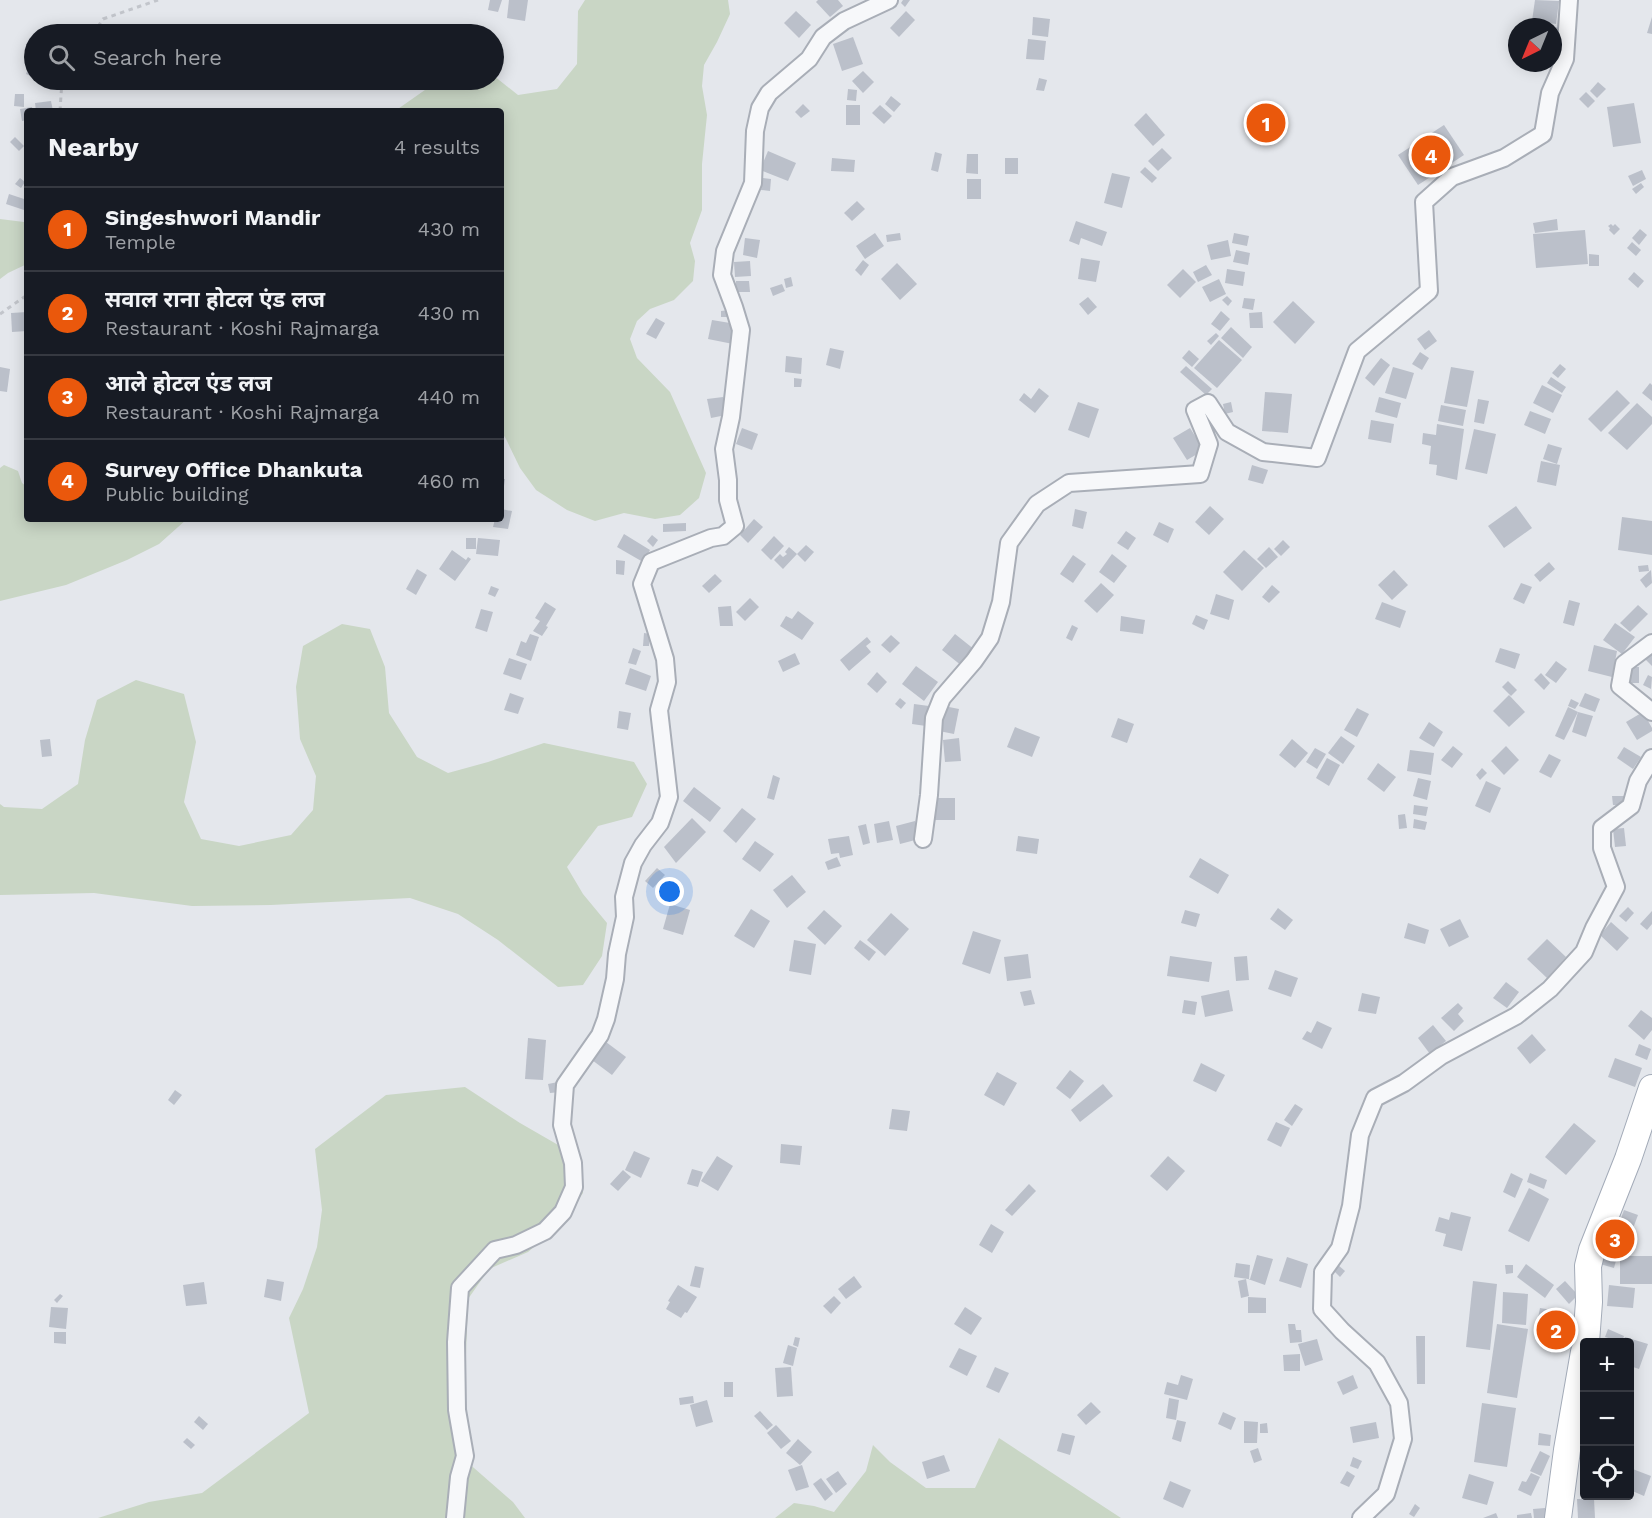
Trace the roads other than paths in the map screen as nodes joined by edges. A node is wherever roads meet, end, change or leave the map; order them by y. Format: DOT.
graph roads {
  1 [pos="889,0"];
  2 [pos="1569,0"];
  3 [pos="1652,643"];
  4 [pos="1652,712"];
  5 [pos="1652,758"];
  6 [pos="923,839"];
  7 [pos="1652,1088"];
  8 [pos="1586,1338"];
  9 [pos="1580,1375"];
  10 [pos="455,1518"];
  11 [pos="1361,1518"];
  12 [pos="1558,1518"];
  1 -- 10 [label="street"];
  2 -- 6 [label="street"];
  3 -- 4 [label="street"];
  5 -- 11 [label="street"];
  7 -- 8 [label="main road"];
  9 -- 12 [label="main road"];
}
